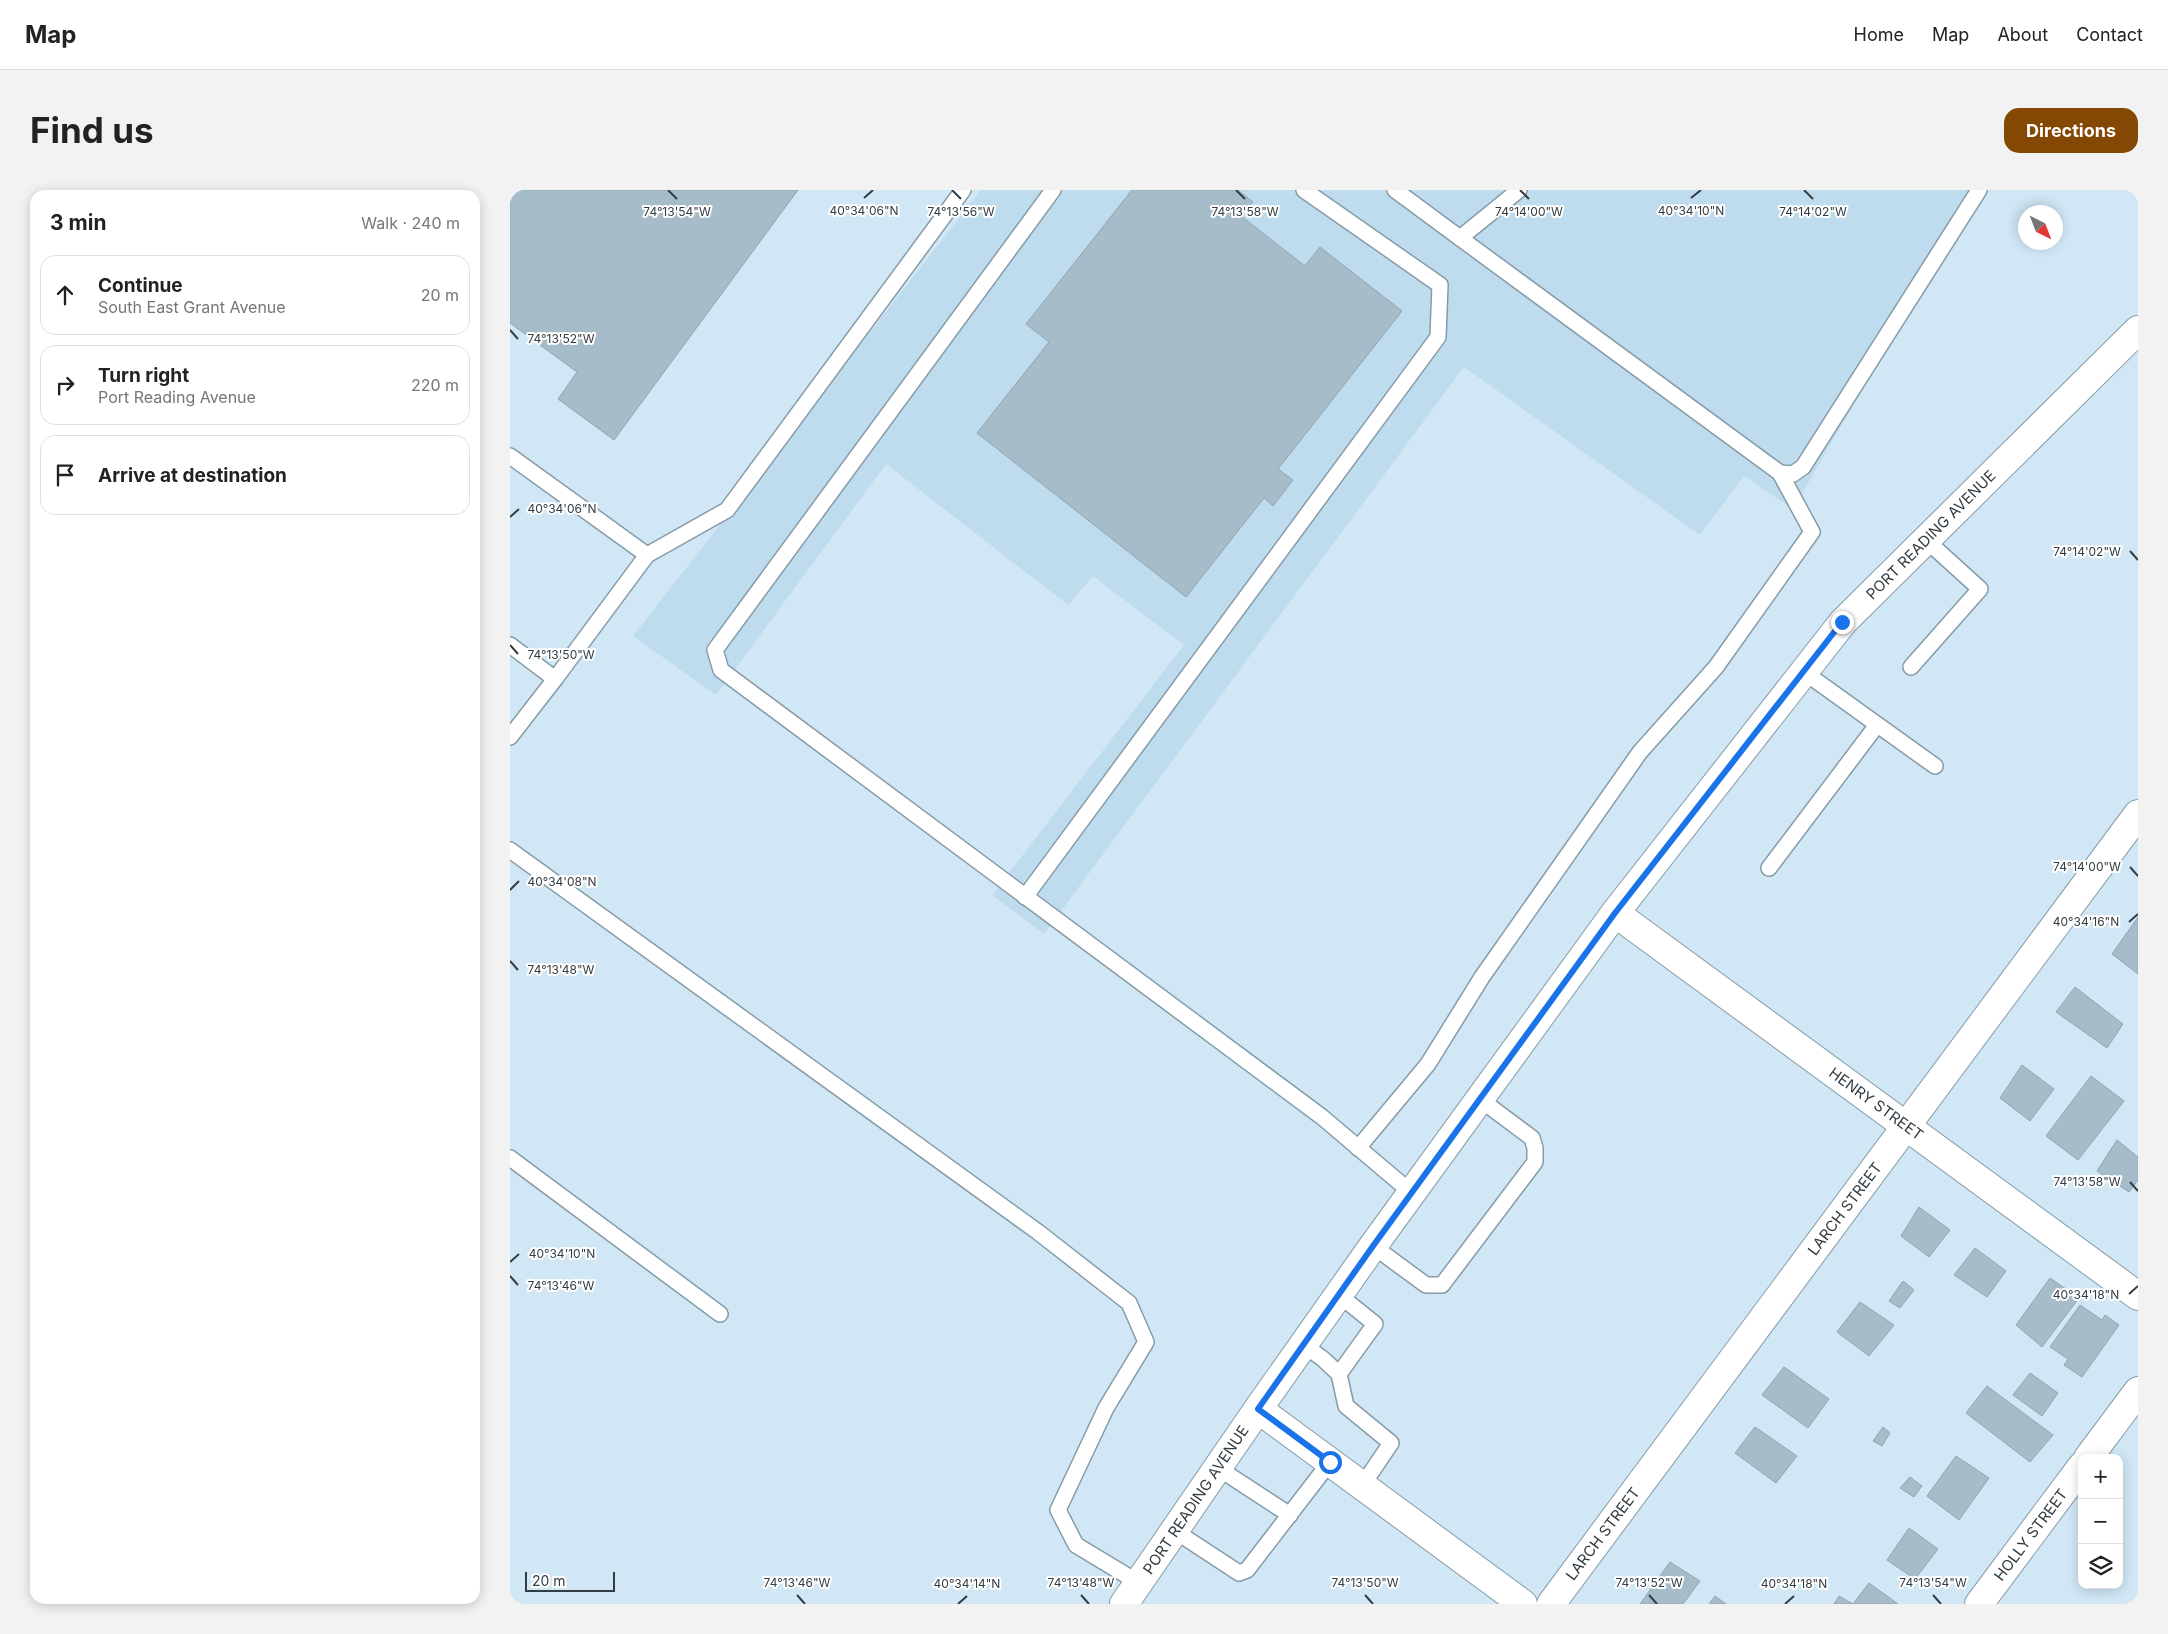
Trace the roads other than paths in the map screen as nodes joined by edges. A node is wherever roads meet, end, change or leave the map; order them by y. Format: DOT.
graph roads {
  1 [pos="963,190"];
  2 [pos="1053,190"];
  3 [pos="1304,190"];
  4 [pos="1395,190"];
  5 [pos="1519,190"];
  6 [pos="1979,190"];
  7 [pos="1460,238"];
  8 [pos="2138,330"];
  9 [pos="510,456"];
  10 [pos="1780,473"];
  11 [pos="1926,540"];
  12 [pos="647,555"];
  13 [pos="510,644"];
  14 [pos="1911,667"];
  15 [pos="1804,672"];
  16 [pos="554,678"];
  17 [pos="1877,724"];
  18 [pos="510,737"];
  19 [pos="1935,766"];
  20 [pos="2138,814"];
  21 [pos="510,850"];
  22 [pos="1769,868"];
  23 [pos="1025,897"];
  24 [pos="1615,913"];
  25 [pos="1480,1100"];
  26 [pos="1906,1126"];
  27 [pos="1358,1148"];
  28 [pos="510,1158"];
  29 [pos="1413,1194"];
  30 [pos="1373,1246"];
  31 [pos="1339,1295"];
  32 [pos="2138,1296"];
  33 [pos="720,1314"];
  34 [pos="1304,1345"];
  35 [pos="1339,1374"];
  36 [pos="2138,1390"];
  37 [pos="1258,1409"];
  38 [pos="2091,1454"];
  39 [pos="1330,1462"];
  40 [pos="1218,1468"];
  41 [pos="2078,1471"];
  42 [pos="1362,1486"];
  43 [pos="1290,1515"];
  44 [pos="1175,1531"];
  45 [pos="1132,1593"];
  46 [pos="1524,1604"];
  47 [pos="1551,1604"];
  48 [pos="1980,1604"];
  1 -- 12 [label="lane"];
  2 -- 23 [label="lane"];
  3 -- 23 [label="lane"];
  4 -- 7 [label="lane"];
  5 -- 7 [label="lane"];
  6 -- 10 [label="lane"];
  7 -- 10 [label="lane"];
  8 -- 11 [label="street, PORT READING AVENUE"];
  9 -- 12 [label="lane"];
  10 -- 27 [label="lane"];
  11 -- 14 [label="lane"];
  11 -- 15 [label="street, PORT READING AVENUE"];
  12 -- 16 [label="lane"];
  13 -- 16 [label="lane"];
  15 -- 17 [label="lane"];
  15 -- 24 [label="street, PORT READING AVENUE"];
  16 -- 18 [label="lane"];
  17 -- 19 [label="lane"];
  17 -- 22 [label="lane"];
  20 -- 26 [label="street, LARCH STREET"];
  21 -- 45 [label="lane"];
  23 -- 27 [label="lane"];
  24 -- 25 [label="street, PORT READING AVENUE"];
  24 -- 26 [label="street, HENRY STREET"];
  25 -- 29 [label="street, PORT READING AVENUE"];
  25 -- 30 [label="lane"];
  26 -- 32 [label="street, HENRY STREET"];
  26 -- 47 [label="street, LARCH STREET"];
  27 -- 29 [label="lane"];
  28 -- 33 [label="lane"];
  29 -- 30 [label="street, PORT READING AVENUE"];
  30 -- 31 [label="street, PORT READING AVENUE"];
  31 -- 34 [label="street, PORT READING AVENUE"];
  31 -- 35 [label="lane"];
  34 -- 35 [label="lane"];
  34 -- 37 [label="street, PORT READING AVENUE"];
  35 -- 42 [label="lane"];
  36 -- 38 [label="street"];
  37 -- 39 [label="street"];
  37 -- 40 [label="street, PORT READING AVENUE"];
  39 -- 42 [label="street"];
  39 -- 43 [label="lane"];
  40 -- 43 [label="lane"];
  40 -- 44 [label="street, PORT READING AVENUE"];
  41 -- 48 [label="street, HOLLY STREET"];
  42 -- 46 [label="street"];
  43 -- 44 [label="lane"];
  44 -- 45 [label="street, PORT READING AVENUE"];
}
